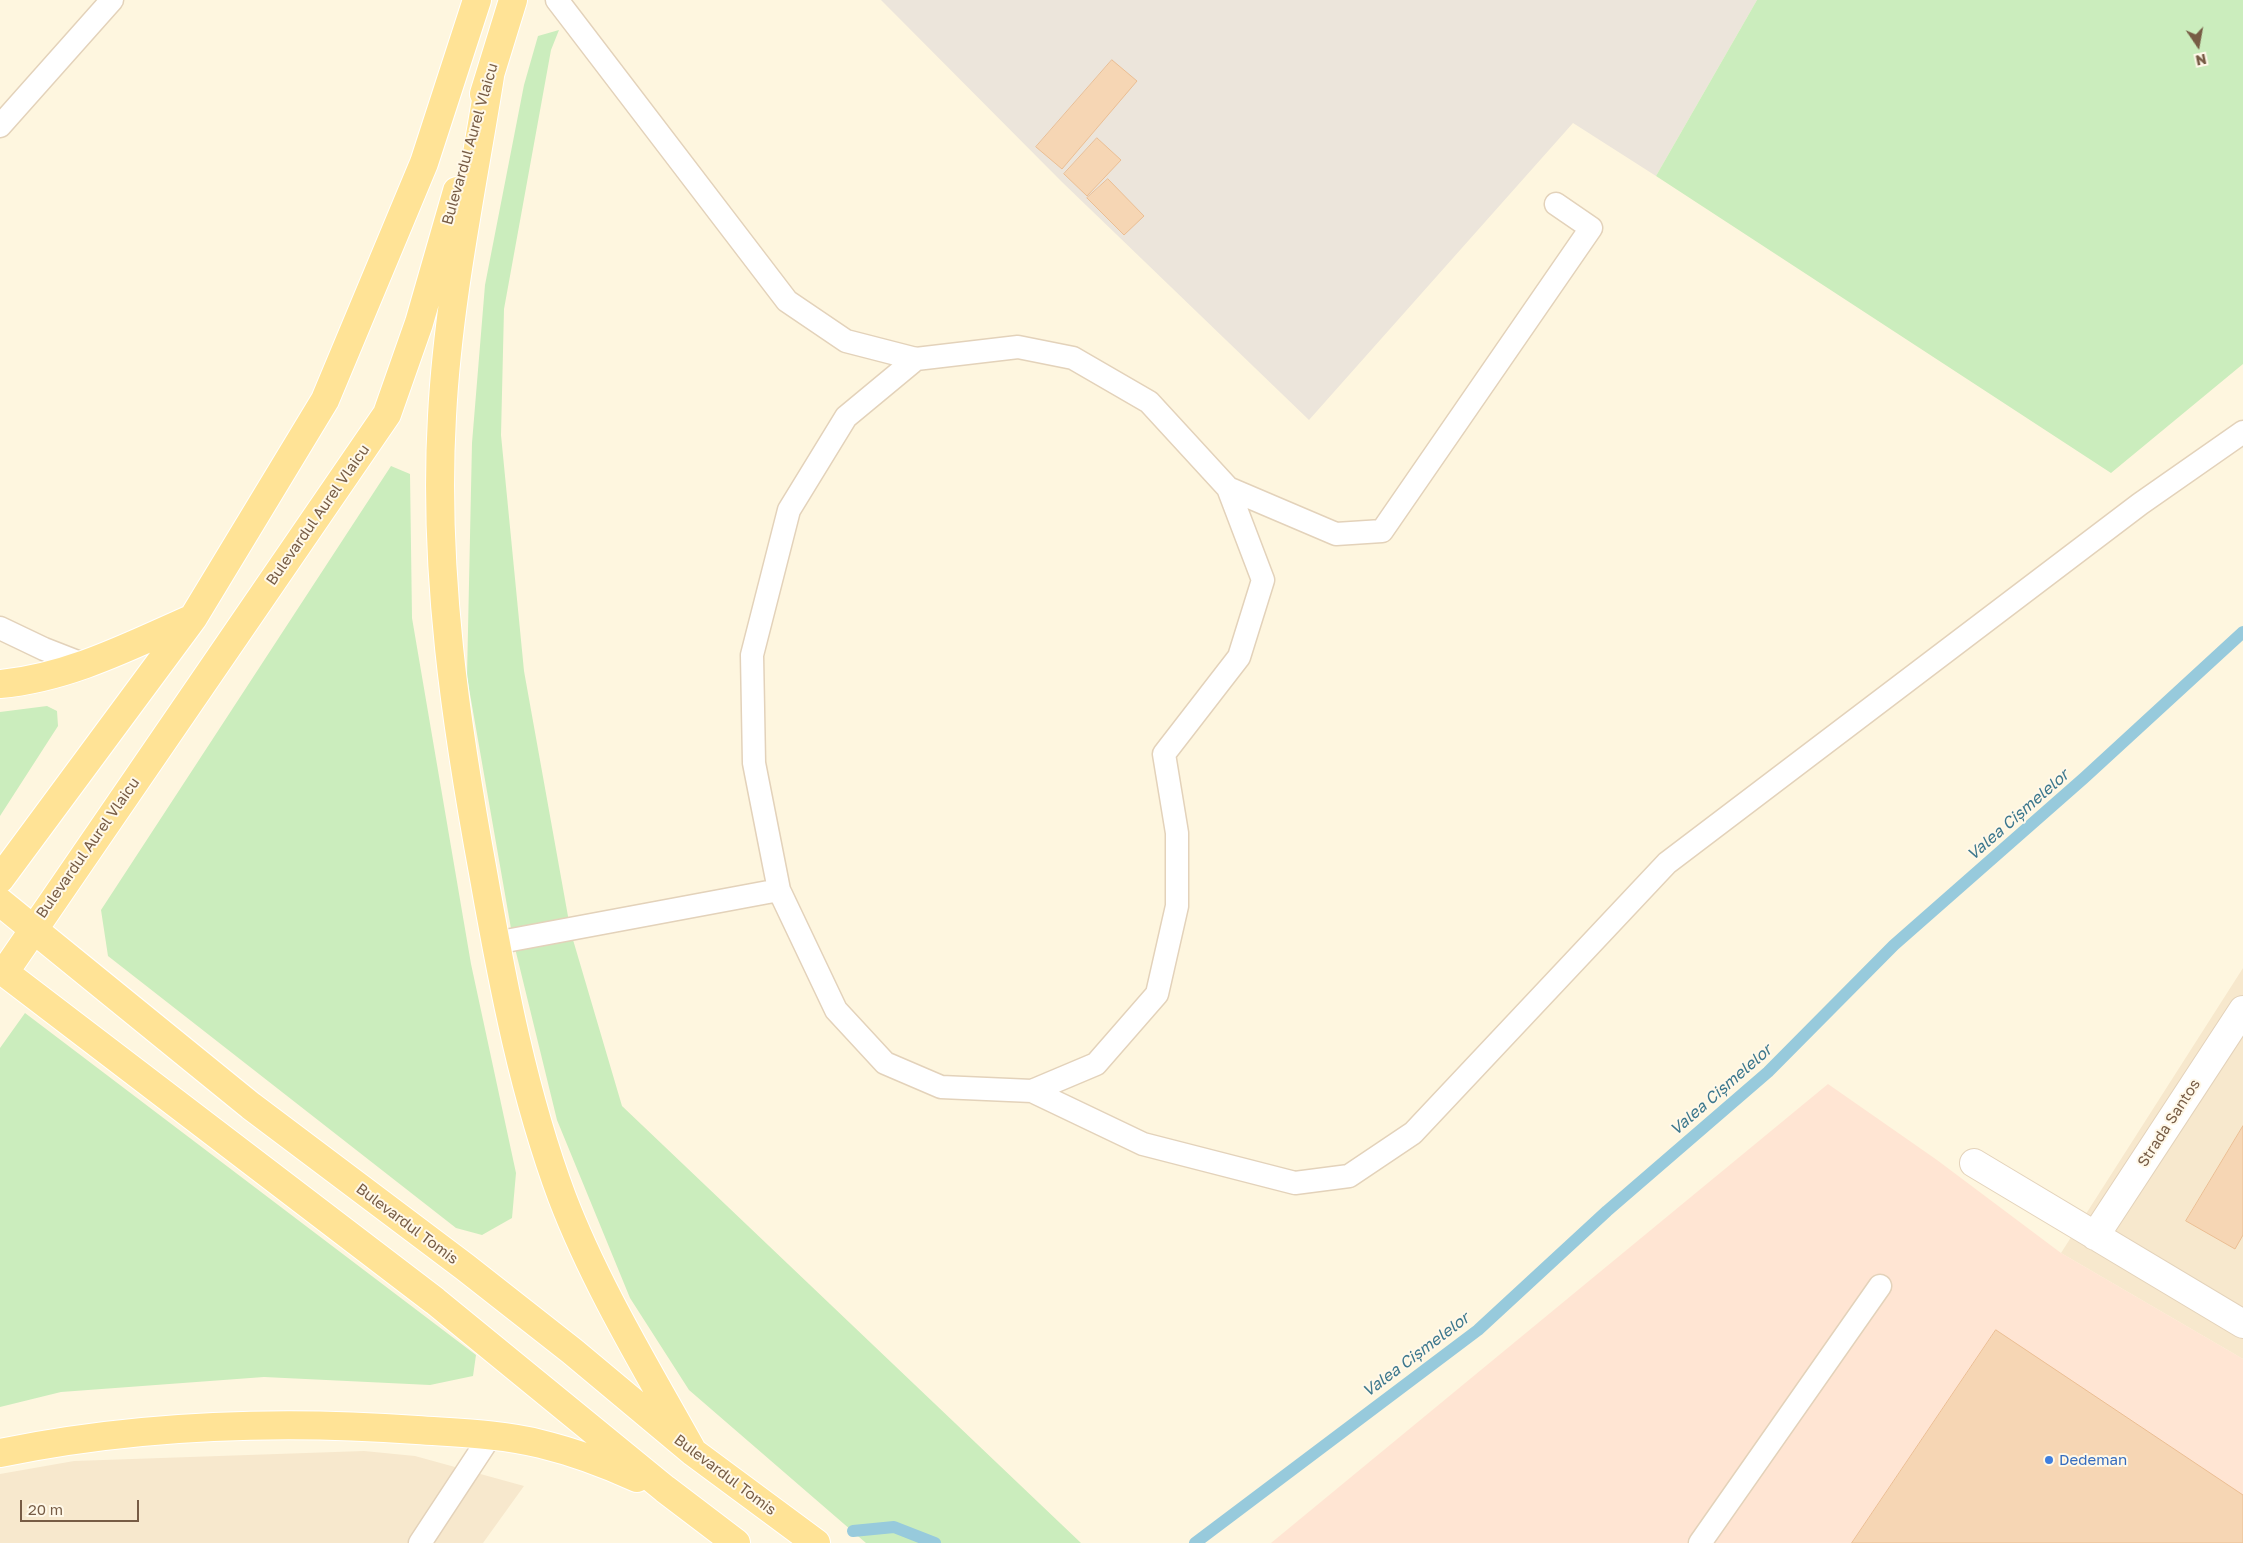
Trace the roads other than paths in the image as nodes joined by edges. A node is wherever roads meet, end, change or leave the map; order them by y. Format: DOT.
graph roads {
  1 [pos="112,0"];
  2 [pos="477,0"];
  3 [pos="513,0"];
  4 [pos="557,0"];
  5 [pos="490,76"];
  6 [pos="0,126"];
  7 [pos="1556,204"];
  8 [pos="916,359"];
  9 [pos="2243,432"];
  10 [pos="1228,488"];
  11 [pos="193,618"];
  12 [pos="0,628"];
  13 [pos="85,665"];
  14 [pos="0,684"];
  15 [pos="0,879"];
  16 [pos="779,890"];
  17 [pos="0,902"];
  18 [pos="33,929"];
  19 [pos="496,943"];
  20 [pos="2,971"];
  21 [pos="2243,1010"];
  22 [pos="1032,1091"];
  23 [pos="1974,1163"];
  24 [pos="2095,1236"];
  25 [pos="1880,1286"];
  26 [pos="2243,1324"];
  27 [pos="491,1435"];
  28 [pos="692,1452"];
  29 [pos="0,1453"];
  30 [pos="665,1490"];
  31 [pos="420,1543"];
  32 [pos="736,1543"];
  33 [pos="816,1543"];
  34 [pos="1700,1543"];
  1 -- 6 [label="lane"];
  2 -- 11 [label="main road"];
  3 -- 5 [label="main road, Bulevardul Aurel Vlaicu"];
  4 -- 8 [label="lane"];
  5 -- 18 [label="main road, Bulevardul Aurel Vlaicu"];
  5 -- 19 [label="main road"];
  7 -- 10 [label="lane"];
  8 -- 10 [label="lane"];
  8 -- 16 [label="lane"];
  9 -- 22 [label="lane"];
  10 -- 22 [label="lane"];
  11 -- 13 [label="main road"];
  11 -- 15 [label="main road"];
  12 -- 13 [label="lane"];
  13 -- 14 [label="main road"];
  16 -- 19 [label="lane"];
  16 -- 22 [label="lane"];
  17 -- 18 [label="main road, Bulevardul Tomis"];
  18 -- 20 [label="main road, Bulevardul Aurel Vlaicu"];
  18 -- 28 [label="main road, Bulevardul Tomis"];
  19 -- 28 [label="main road"];
  20 -- 30 [label="main road"];
  21 -- 24 [label="street, Strada Santos"];
  23 -- 24 [label="street"];
  24 -- 26 [label="street"];
  25 -- 34 [label="lane"];
  27 -- 29 [label="main road"];
  27 -- 30 [label="main road"];
  27 -- 31 [label="lane"];
  28 -- 33 [label="main road, Bulevardul Tomis"];
  30 -- 32 [label="main road"];
}
